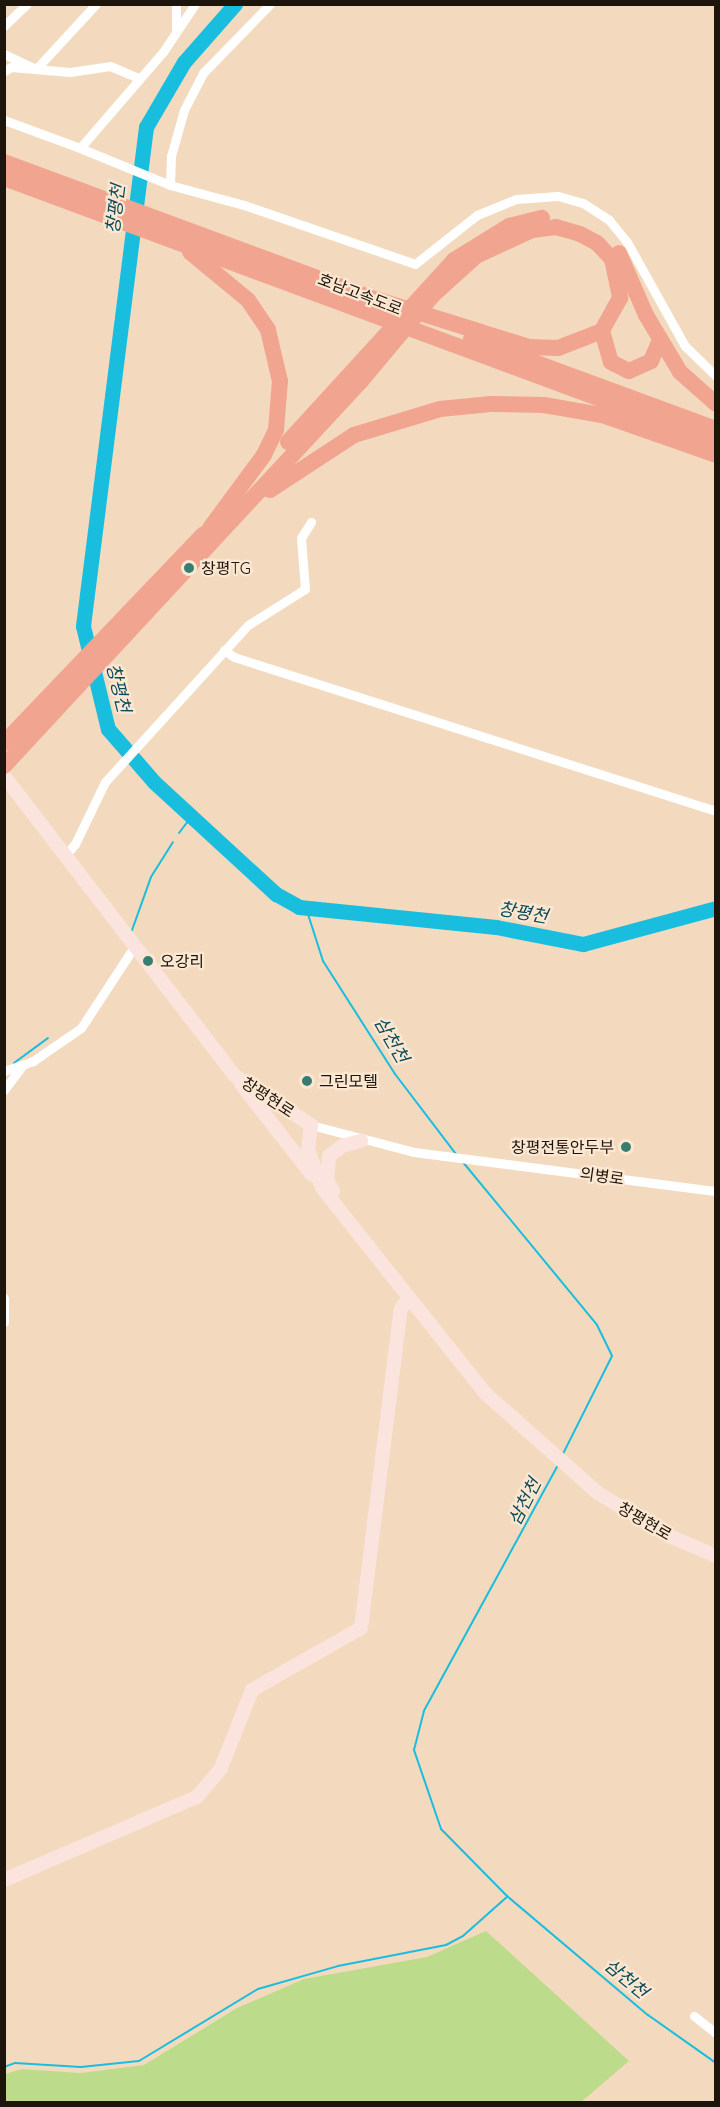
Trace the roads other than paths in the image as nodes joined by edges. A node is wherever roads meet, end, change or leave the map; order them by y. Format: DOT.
graph roads {
  1 [pos="27,4"];
  2 [pos="96,4"];
  3 [pos="176,4"];
  4 [pos="195,4"];
  5 [pos="270,4"];
  6 [pos="4,26"];
  7 [pos="176,31"];
  8 [pos="4,54"];
  9 [pos="36,69"];
  10 [pos="4,71"];
  11 [pos="138,78"];
  12 [pos="4,120"];
  13 [pos="80,148"];
  14 [pos="4,162"];
  15 [pos="4,178"];
  16 [pos="166,183"];
  17 [pos="178,234"];
  18 [pos="375,306"];
  19 [pos="602,331"];
  20 [pos="660,340"];
  21 [pos="478,343"];
  22 [pos="716,376"];
  23 [pos="716,404"];
  24 [pos="716,429"];
  25 [pos="716,442"];
  26 [pos="716,455"];
  27 [pos="311,522"];
  28 [pos="213,532"];
  29 [pos="224,650"];
  30 [pos="4,743"];
  31 [pos="4,766"];
  32 [pos="4,776"];
  33 [pos="716,811"];
  34 [pos="64,857"];
  35 [pos="134,947"];
  36 [pos="22,1066"];
  37 [pos="4,1071"];
  38 [pos="234,1075"];
  39 [pos="4,1090"];
  40 [pos="311,1125"];
  41 [pos="361,1141"];
  42 [pos="322,1188"];
  43 [pos="716,1191"];
  44 [pos="362,1242"];
  45 [pos="4,1298"];
  46 [pos="408,1299"];
  47 [pos="4,1322"];
  48 [pos="716,1556"];
  49 [pos="4,1880"];
  50 [pos="694,2016"];
  51 [pos="716,2033"];
  1 -- 6 [label="street"];
  2 -- 9 [label="street"];
  3 -- 7 [label="street"];
  4 -- 7 [label="street"];
  5 -- 16 [label="street"];
  7 -- 11 [label="street"];
  8 -- 9 [label="street"];
  9 -- 10 [label="street"];
  9 -- 11 [label="street"];
  11 -- 13 [label="street"];
  12 -- 13 [label="street"];
  13 -- 16 [label="street"];
  14 -- 17 [label="highway, 호남고속도로"];
  15 -- 17 [label="highway, 호남고속도로"];
  16 -- 22 [label="street"];
  17 -- 18 [label="highway, 호남고속도로"];
  17 -- 28 [label="highway"];
  18 -- 21 [label="highway"];
  18 -- 21 [label="highway, 호남고속도로"];
  19 -- 20 [label="highway"];
  19 -- 21 [label="highway"];
  19 -- 28 [label="highway"];
  20 -- 23 [label="highway"];
  20 -- 28 [label="highway"];
  21 -- 24 [label="highway, 호남고속도로"];
  21 -- 25 [label="highway, 호남고속도로"];
  26 -- 28 [label="highway"];
  27 -- 29 [label="street"];
  28 -- 30 [label="highway"];
  28 -- 31 [label="highway"];
  29 -- 33 [label="street"];
  29 -- 34 [label="street"];
  32 -- 34 [label="main road, 창평현로"];
  34 -- 35 [label="main road, 창평현로"];
  35 -- 36 [label="street"];
  35 -- 38 [label="main road, 창평현로"];
  36 -- 37 [label="street"];
  36 -- 39 [label="street"];
  38 -- 40 [label="main road, 창평현로"];
  38 -- 42 [label="main road"];
  40 -- 41 [label="street"];
  40 -- 42 [label="main road, 창평현로"];
  41 -- 43 [label="street, 의병로"];
  41 -- 44 [label="main road"];
  42 -- 44 [label="main road, 창평현로"];
  44 -- 46 [label="main road, 창평현로"];
  45 -- 47 [label="street"];
  46 -- 48 [label="main road, 창평현로"];
  46 -- 49 [label="main road"];
  50 -- 51 [label="street"];
}
